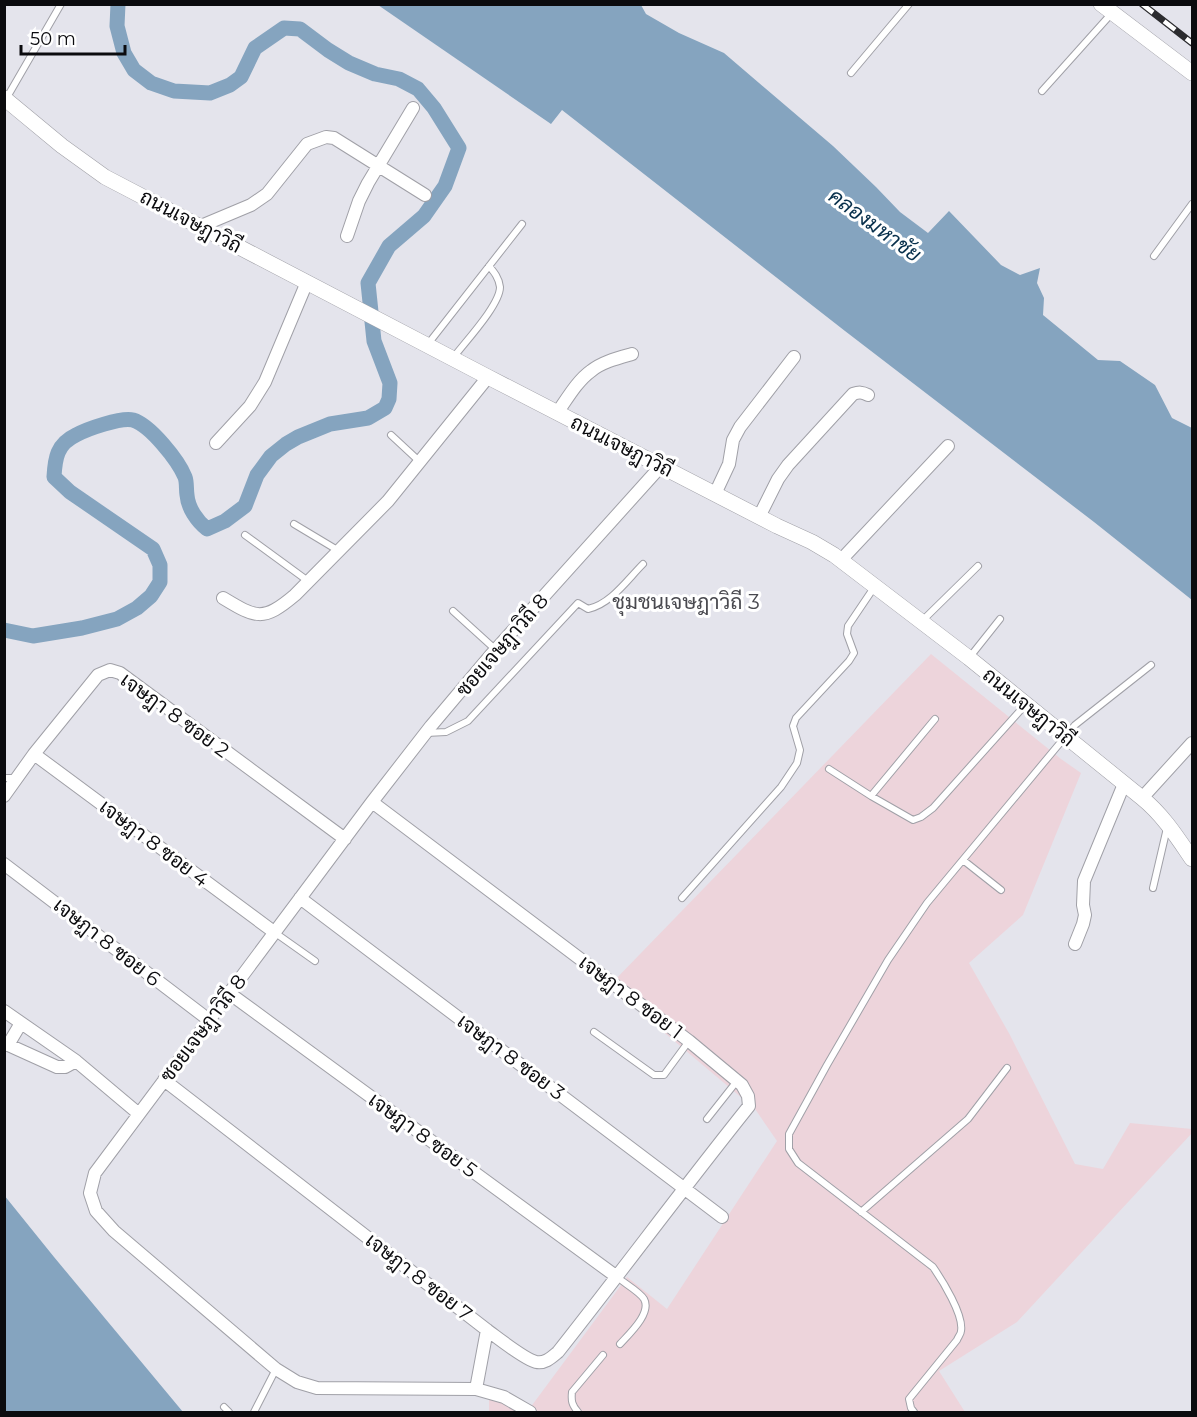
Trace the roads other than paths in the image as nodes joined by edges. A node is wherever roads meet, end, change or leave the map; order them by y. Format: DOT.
graph roads {
  1 [pos="61,4"];
  2 [pos="909,4"];
  3 [pos="1107,9"];
  4 [pos="851,73"];
  5 [pos="1192,73"];
  6 [pos="1042,92"];
  7 [pos="5,98"];
  8 [pos="412,108"];
  9 [pos="378,166"];
  10 [pos="425,195"];
  11 [pos="1192,204"];
  12 [pos="522,224"];
  13 [pos="201,226"];
  14 [pos="347,236"];
  15 [pos="1154,256"];
  16 [pos="489,266"];
  17 [pos="307,282"];
  18 [pos="427,345"];
  19 [pos="632,354"];
  20 [pos="794,357"];
  21 [pos="452,358"];
  22 [pos="488,377"];
  23 [pos="868,395"];
  24 [pos="557,413"];
  25 [pos="391,435"];
  26 [pos="216,443"];
  27 [pos="948,446"];
  28 [pos="420,462"];
  29 [pos="661,466"];
  30 [pos="715,494"];
  31 [pos="759,517"];
  32 [pos="294,524"];
  33 [pos="245,535"];
  34 [pos="339,551"];
  35 [pos="841,560"];
  36 [pos="643,564"];
  37 [pos="978,566"];
  38 [pos="308,581"];
  39 [pos="875,586"];
  40 [pos="223,598"];
  41 [pos="453,611"];
  42 [pos="1000,619"];
  43 [pos="922,621"];
  44 [pos="496,650"];
  45 [pos="969,658"];
  46 [pos="1151,665"];
  47 [pos="1027,704"];
  48 [pos="935,719"];
  49 [pos="426,733"];
  50 [pos="1065,736"];
  51 [pos="1192,744"];
  52 [pos="34,754"];
  53 [pos="829,769"];
  54 [pos="11,778"];
  55 [pos="1124,784"];
  56 [pos="4,796"];
  57 [pos="871,796"];
  58 [pos="1142,798"];
  59 [pos="372,802"];
  60 [pos="1168,824"];
  61 [pos="345,838"];
  62 [pos="1192,859"];
  63 [pos="963,860"];
  64 [pos="4,864"];
  65 [pos="1153,888"];
  66 [pos="1001,890"];
  67 [pos="300,898"];
  68 [pos="682,898"];
  69 [pos="274,932"];
  70 [pos="1075,944"];
  71 [pos="315,961"];
  72 [pos="229,993"];
  73 [pos="4,1011"];
  74 [pos="209,1020"];
  75 [pos="21,1023"];
  76 [pos="594,1032"];
  77 [pos="689,1041"];
  78 [pos="6,1044"];
  79 [pos="76,1061"];
  80 [pos="1007,1068"];
  81 [pos="164,1080"];
  82 [pos="737,1081"];
  83 [pos="139,1114"];
  84 [pos="707,1119"];
  85 [pos="684,1188"];
  86 [pos="861,1212"];
  87 [pos="722,1217"];
  88 [pos="651,1233"];
  89 [pos="617,1277"];
  90 [pos="487,1329"];
  91 [pos="620,1344"];
  92 [pos="603,1355"];
  93 [pos="276,1369"];
  94 [pos="476,1389"];
  95 [pos="254,1413"];
  96 [pos="530,1413"];
  97 [pos="578,1413"];
  98 [pos="914,1413"];
  1 -- 7 [label="lane"];
  2 -- 4 [label="lane"];
  3 -- 5 [label="street"];
  3 -- 6 [label="lane"];
  7 -- 13 [label="street, ถนนเจษฎาวิถี"];
  8 -- 9 [label="street"];
  9 -- 10 [label="street"];
  9 -- 13 [label="street"];
  9 -- 14 [label="street"];
  11 -- 15 [label="lane"];
  12 -- 16 [label="lane"];
  13 -- 17 [label="street, ถนนเจษฎาวิถี"];
  16 -- 18 [label="lane"];
  16 -- 21 [label="lane"];
  17 -- 18 [label="street, ถนนเจษฎาวิถี"];
  17 -- 26 [label="street"];
  18 -- 21 [label="street, ถนนเจษฎาวิถี"];
  19 -- 24 [label="street"];
  20 -- 30 [label="street"];
  21 -- 22 [label="street, ถนนเจษฎาวิถี"];
  22 -- 24 [label="street, ถนนเจษฎาวิถี"];
  22 -- 28 [label="street"];
  23 -- 31 [label="street"];
  24 -- 29 [label="street, ถนนเจษฎาวิถี"];
  25 -- 28 [label="lane"];
  27 -- 35 [label="street"];
  28 -- 34 [label="street"];
  29 -- 30 [label="street, ถนนเจษฎาวิถี"];
  29 -- 44 [label="street, ซอยเจษฎาวิถี 8"];
  30 -- 31 [label="street, ถนนเจษฎาวิถี"];
  31 -- 35 [label="street, ถนนเจษฎาวิถี"];
  32 -- 34 [label="lane"];
  33 -- 38 [label="lane"];
  34 -- 38 [label="street"];
  35 -- 39 [label="street, ถนนเจษฎาวิถี"];
  36 -- 49 [label="lane"];
  37 -- 43 [label="lane"];
  38 -- 40 [label="street"];
  39 -- 43 [label="street, ถนนเจษฎาวิถี"];
  39 -- 68 [label="lane"];
  41 -- 44 [label="lane"];
  42 -- 45 [label="lane"];
  43 -- 45 [label="street, ถนนเจษฎาวิถี"];
  44 -- 49 [label="street, ซอยเจษฎาวิถี 8"];
  45 -- 47 [label="street, ถนนเจษฎาวิถี"];
  46 -- 50 [label="lane"];
  47 -- 50 [label="street, ถนนเจษฎาวิถี"];
  47 -- 57 [label="lane"];
  48 -- 57 [label="lane"];
  49 -- 59 [label="street, ซอยเจษฎาวิถี 8"];
  50 -- 55 [label="street, ถนนเจษฎาวิถี"];
  50 -- 63 [label="lane"];
  51 -- 58 [label="street"];
  52 -- 54 [label="street, เจษฎา 8 ซอย 2"];
  52 -- 61 [label="street, เจษฎา 8 ซอย 2"];
  52 -- 69 [label="street, เจษฎา 8 ซอย 4"];
  53 -- 57 [label="lane"];
  54 -- 56 [label="street, เจษฎา 8 ซอย 2"];
  55 -- 58 [label="street, ถนนเจษฎาวิถี"];
  55 -- 70 [label="street"];
  58 -- 60 [label="street, ถนนเจษฎาวิถี"];
  59 -- 61 [label="street, ซอยเจษฎาวิถี 8"];
  59 -- 77 [label="street, เจษฎา 8 ซอย 1"];
  60 -- 62 [label="street, ถนนเจษฎาวิถี"];
  60 -- 65 [label="lane"];
  61 -- 67 [label="street, ซอยเจษฎาวิถี 8"];
  63 -- 66 [label="lane"];
  63 -- 86 [label="lane"];
  64 -- 74 [label="street, เจษฎา 8 ซอย 6"];
  67 -- 69 [label="street, ซอยเจษฎาวิถี 8"];
  67 -- 85 [label="street, เจษฎา 8 ซอย 3"];
  69 -- 71 [label="lane"];
  69 -- 72 [label="street, ซอยเจษฎาวิถี 8"];
  72 -- 74 [label="street, ซอยเจษฎาวิถี 8"];
  72 -- 89 [label="street, เจษฎา 8 ซอย 5"];
  73 -- 75 [label="street"];
  74 -- 81 [label="street, ซอยเจษฎาวิถี 8"];
  75 -- 78 [label="street"];
  75 -- 79 [label="street"];
  76 -- 77 [label="lane"];
  77 -- 82 [label="street, เจษฎา 8 ซอย 1"];
  78 -- 79 [label="street"];
  79 -- 83 [label="street"];
  80 -- 86 [label="lane"];
  81 -- 83 [label="street, ซอยเจษฎาวิถี 8"];
  81 -- 90 [label="street, เจษฎา 8 ซอย 7"];
  82 -- 84 [label="lane"];
  82 -- 85 [label="street, เจษฎา 8 ซอย 1"];
  83 -- 93 [label="street, ซอยเจษฎาวิถี 8"];
  85 -- 87 [label="street, เจษฎา 8 ซอย 3"];
  85 -- 88 [label="street, เจษฎา 8 ซอย 1"];
  86 -- 98 [label="lane"];
  88 -- 89 [label="street, เจษฎา 8 ซอย 7"];
  89 -- 90 [label="street, เจษฎา 8 ซอย 7"];
  89 -- 91 [label="lane"];
  90 -- 94 [label="street"];
  92 -- 97 [label="lane"];
  93 -- 94 [label="street, ซอยเจษฎาวิถี 8"];
  93 -- 95 [label="lane"];
  94 -- 96 [label="street, ซอยเจษฎาวิถี 8"];
}
